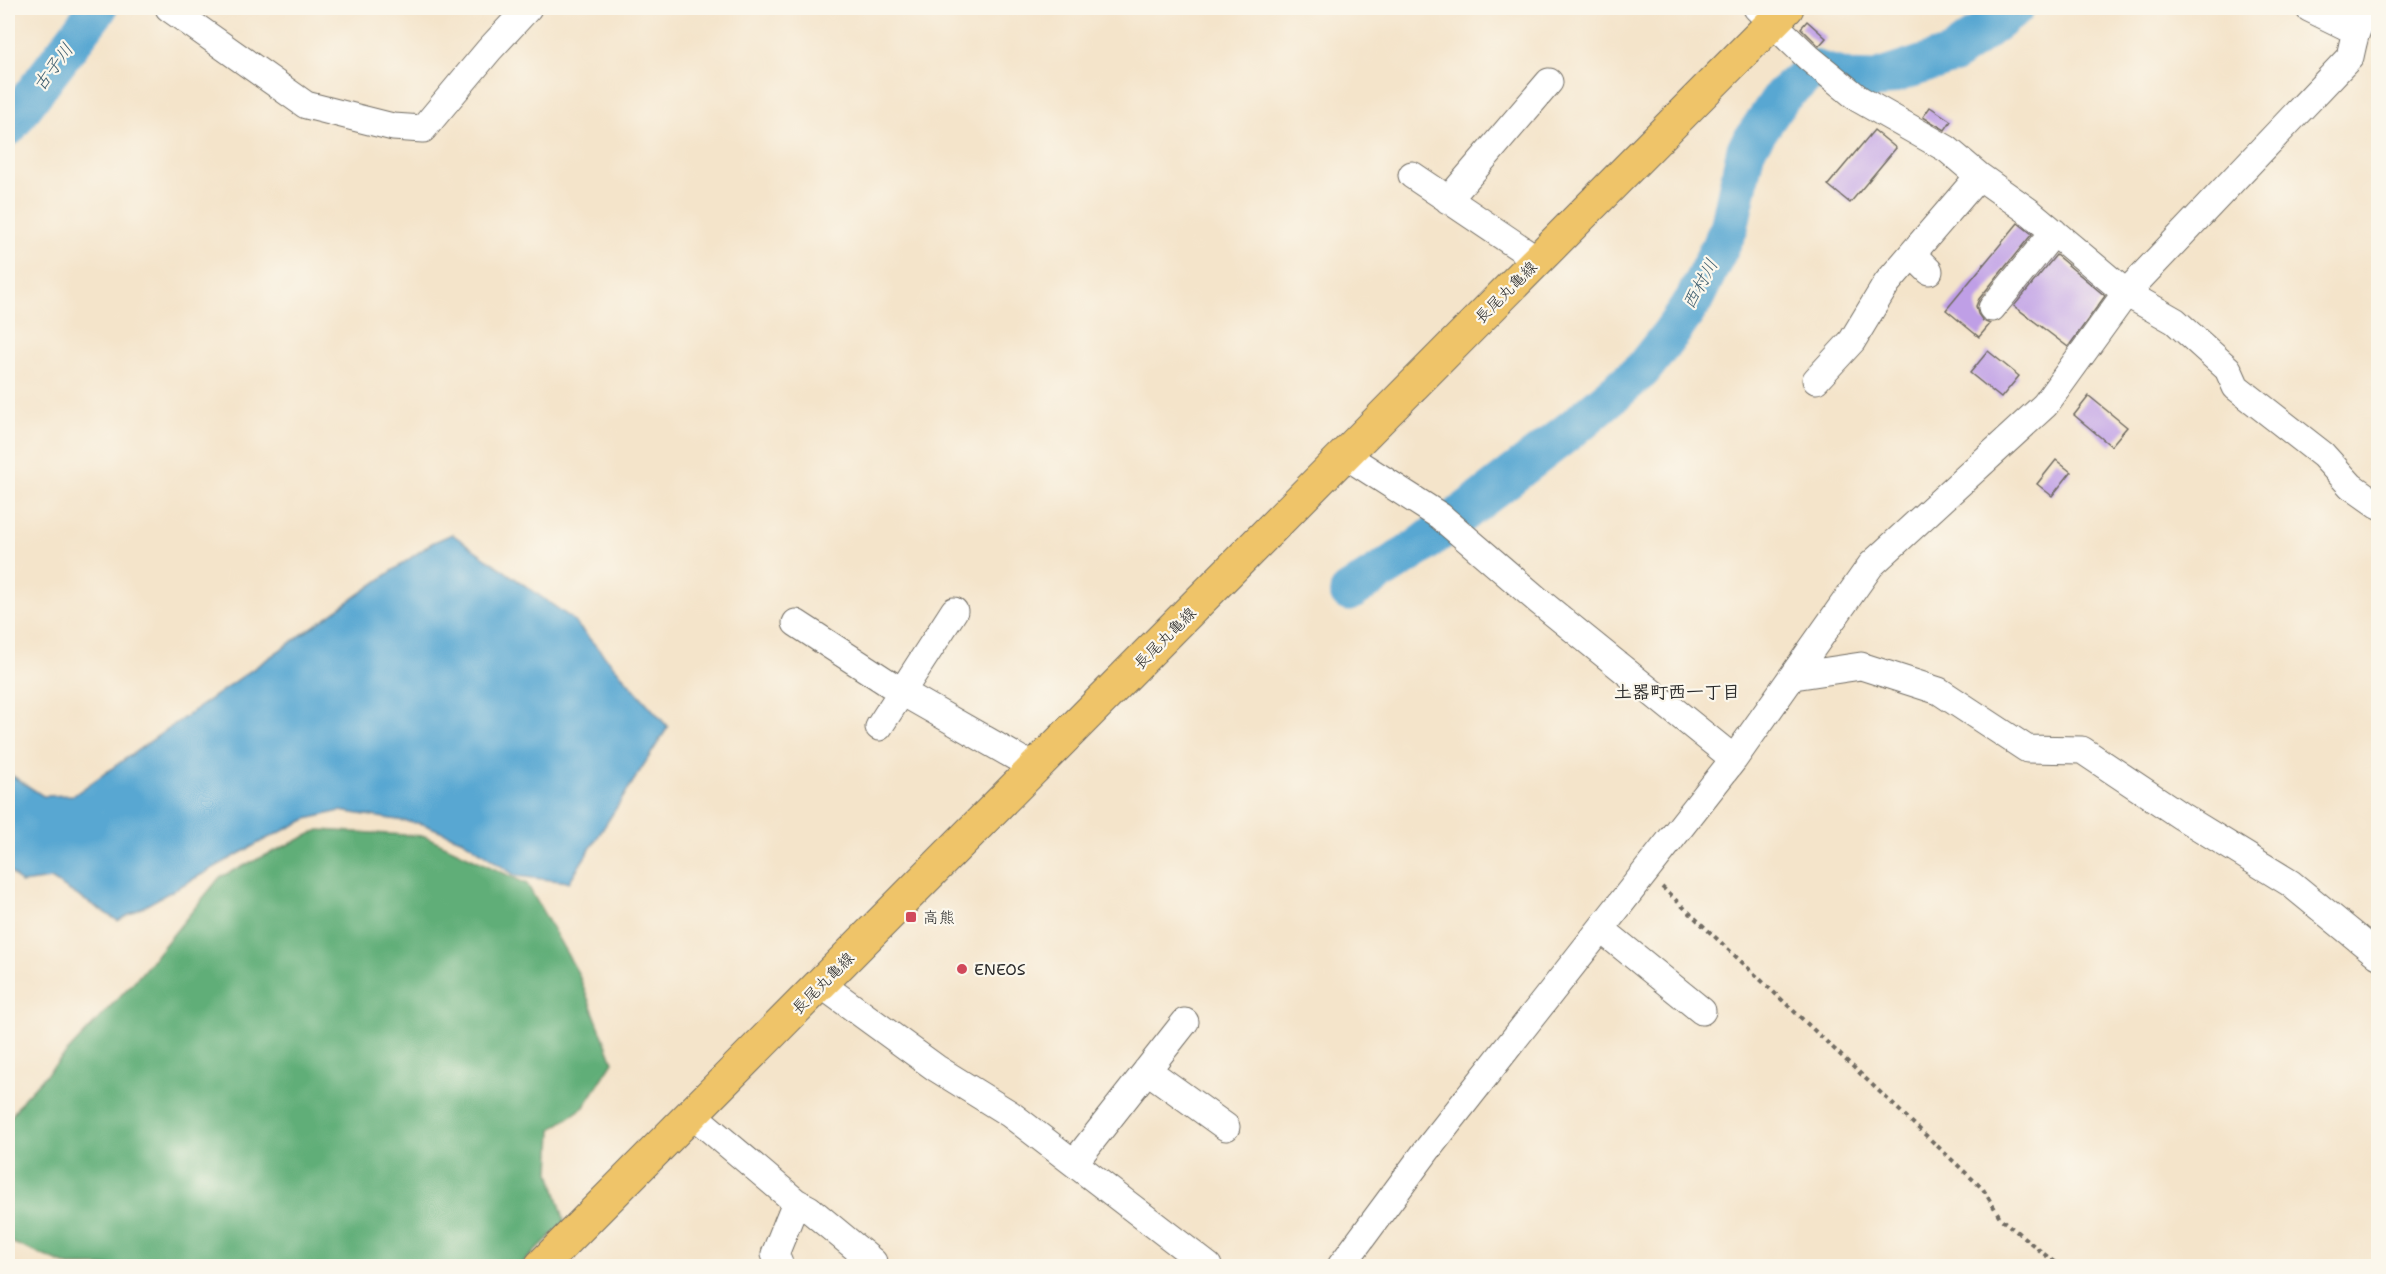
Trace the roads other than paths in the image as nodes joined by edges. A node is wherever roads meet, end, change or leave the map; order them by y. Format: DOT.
graph roads {
  1 [pos="169,8"];
  2 [pos="528,8"];
  3 [pos="2308,8"];
  4 [pos="2374,8"];
  5 [pos="1772,12"];
  6 [pos="2356,31"];
  7 [pos="1549,82"];
  8 [pos="1412,175"];
  9 [pos="1979,176"];
  10 [pos="1448,200"];
  11 [pos="2054,232"];
  12 [pos="1538,260"];
  13 [pos="2126,293"];
  14 [pos="1992,308"];
  15 [pos="1816,380"];
  16 [pos="1345,455"];
  17 [pos="2379,505"];
  18 [pos="954,611"];
  19 [pos="796,623"];
  20 [pos="1794,676"];
  21 [pos="902,692"];
  22 [pos="879,727"];
  23 [pos="1734,759"];
  24 [pos="1035,768"];
  25 [pos="1601,929"];
  26 [pos="2379,955"];
  27 [pos="822,985"];
  28 [pos="1702,1011"];
  29 [pos="1185,1022"];
  30 [pos="1147,1070"];
  31 [pos="692,1114"];
  32 [pos="1226,1127"];
  33 [pos="1074,1163"];
  34 [pos="796,1202"];
  35 [pos="873,1262"];
  36 [pos="541,1266"];
  37 [pos="780,1266"];
  38 [pos="1208,1266"];
  39 [pos="1341,1266"];
  1 -- 2 [label="street"];
  3 -- 6 [label="street"];
  4 -- 6 [label="street"];
  5 -- 9 [label="street"];
  5 -- 12 [label="main road, 長尾丸亀線"];
  6 -- 13 [label="street"];
  7 -- 10 [label="street"];
  8 -- 10 [label="street"];
  9 -- 11 [label="street"];
  9 -- 15 [label="street"];
  10 -- 12 [label="street"];
  11 -- 13 [label="street"];
  11 -- 14 [label="street"];
  12 -- 16 [label="main road, 長尾丸亀線"];
  13 -- 17 [label="street"];
  13 -- 20 [label="street"];
  16 -- 23 [label="street"];
  16 -- 24 [label="main road, 長尾丸亀線"];
  18 -- 21 [label="street"];
  19 -- 21 [label="street"];
  20 -- 23 [label="street"];
  20 -- 26 [label="street"];
  21 -- 22 [label="street"];
  21 -- 24 [label="street"];
  23 -- 25 [label="street"];
  24 -- 27 [label="main road, 長尾丸亀線"];
  25 -- 28 [label="street"];
  25 -- 39 [label="street"];
  27 -- 31 [label="main road, 長尾丸亀線"];
  27 -- 33 [label="street"];
  29 -- 30 [label="street"];
  30 -- 32 [label="street"];
  30 -- 33 [label="street"];
  31 -- 34 [label="street"];
  31 -- 36 [label="main road, 長尾丸亀線"];
  33 -- 38 [label="street"];
  34 -- 35 [label="street"];
  34 -- 37 [label="street"];
}
